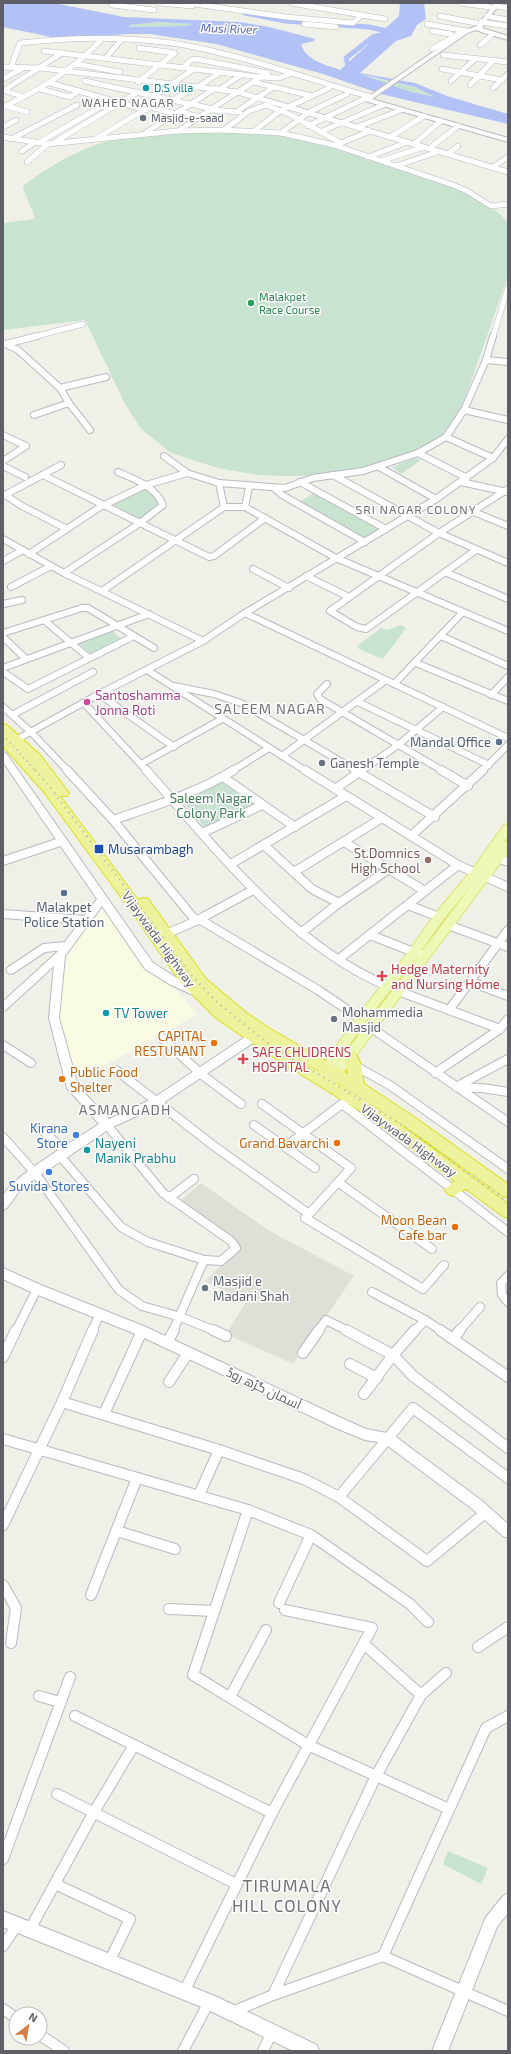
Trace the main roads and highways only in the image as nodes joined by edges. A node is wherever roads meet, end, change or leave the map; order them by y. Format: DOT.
graph roads {
  1 [pos="3,728"];
  2 [pos="6,744"];
  3 [pos="42,774"];
  4 [pos="508,828"];
  5 [pos="508,845"];
  6 [pos="503,860"];
  7 [pos="479,876"];
  8 [pos="419,954"];
  9 [pos="352,1060"];
  10 [pos="328,1076"];
  11 [pos="350,1097"];
  12 [pos="466,1181"];
  13 [pos="453,1190"];
  14 [pos="508,1192"];
  15 [pos="508,1212"];
  1 -- 2 [label="highway, Vijaywada Highway"];
  2 -- 3 [label="highway, Vijaywada Highway"];
  3 -- 10 [label="highway, Vijaywada Highway"];
  3 -- 10 [label="highway, Vijaywada Highway"];
  4 -- 7 [label="main road"];
  5 -- 6 [label="main road"];
  6 -- 7 [label="main road"];
  7 -- 8 [label="main road"];
  7 -- 8 [label="main road"];
  8 -- 9 [label="main road"];
  8 -- 10 [label="main road"];
  9 -- 10 [label="main road"];
  9 -- 11 [label="highway"];
  10 -- 11 [label="highway, Vijaywada Highway"];
  11 -- 12 [label="highway, Vijaywada Highway"];
  11 -- 14 [label="highway, Vijaywada Highway"];
  12 -- 13 [label="highway"];
  12 -- 15 [label="highway, Vijaywada Highway"];
}
